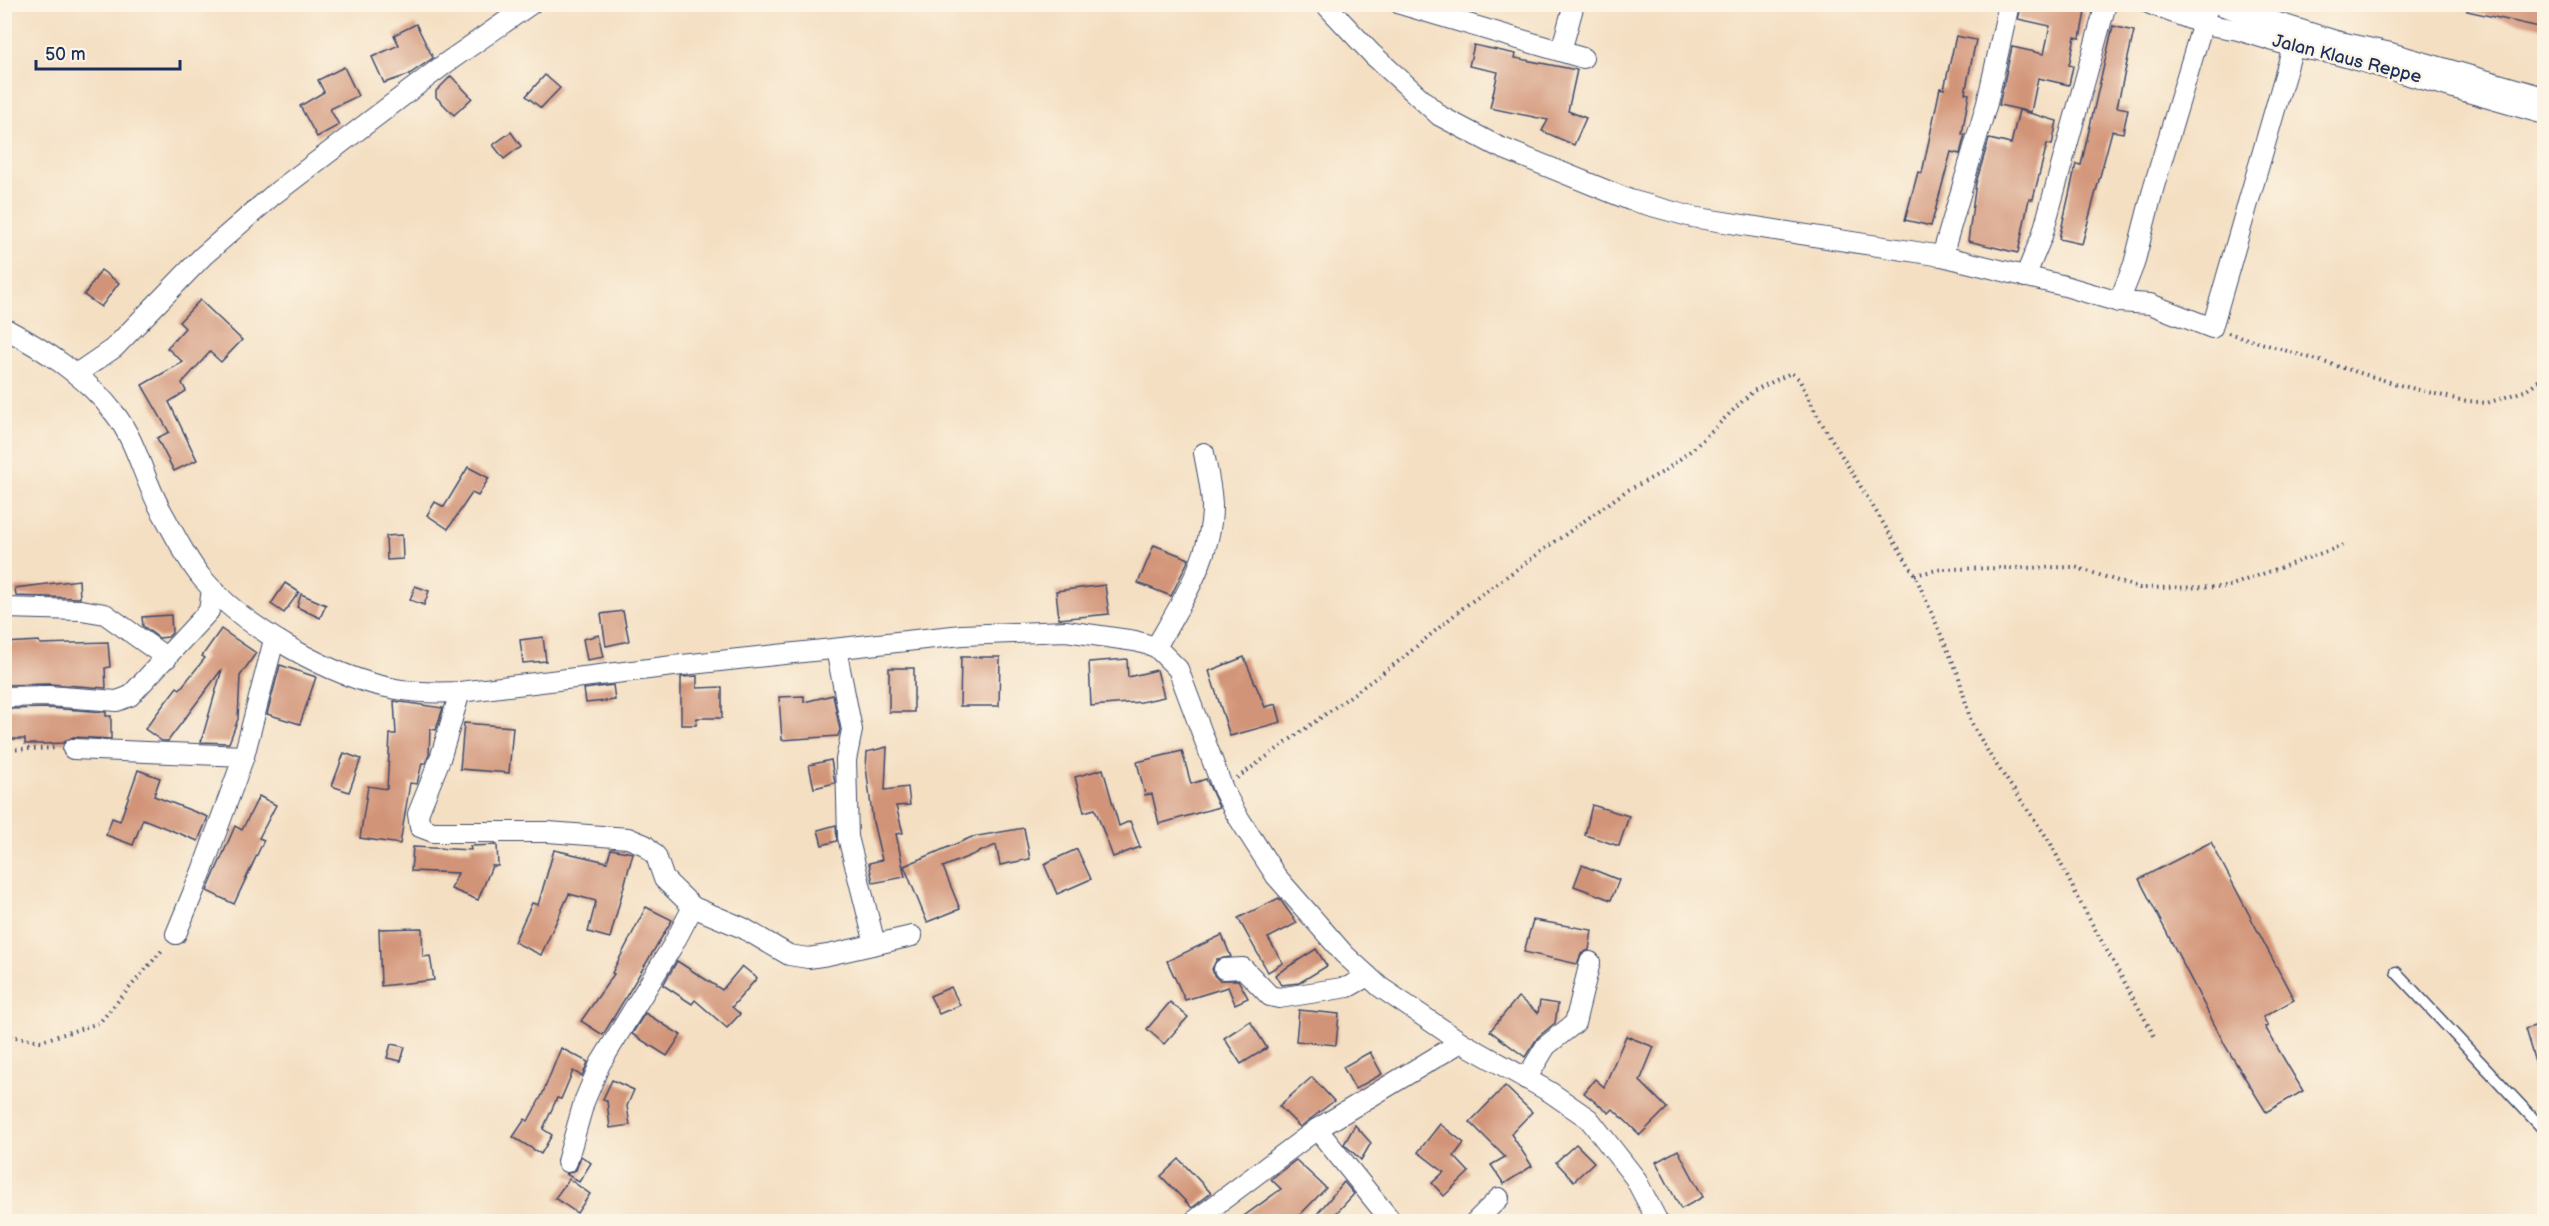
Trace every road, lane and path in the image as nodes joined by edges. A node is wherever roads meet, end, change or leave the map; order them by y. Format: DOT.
graph roads {
  1 [pos="531,4"];
  2 [pos="1325,4"];
  3 [pos="1400,4"];
  4 [pos="1574,4"];
  5 [pos="2009,4"];
  6 [pos="2106,4"];
  7 [pos="2150,4"];
  8 [pos="2208,4"];
  9 [pos="2217,4"];
  10 [pos="2203,24"];
  11 [pos="2293,47"];
  12 [pos="1561,51"];
  13 [pos="1583,58"];
  14 [pos="2544,97"];
  15 [pos="2544,114"];
  16 [pos="1942,256"];
  17 [pos="2025,277"];
  18 [pos="2119,302"];
  19 [pos="4,328"];
  20 [pos="2212,328"];
  21 [pos="76,374"];
  22 [pos="2544,377"];
  23 [pos="1204,453"];
  24 [pos="2347,544"];
  25 [pos="1916,575"];
  26 [pos="212,589"];
  27 [pos="4,608"];
  28 [pos="274,640"];
  29 [pos="1156,647"];
  30 [pos="836,649"];
  31 [pos="167,658"];
  32 [pos="460,692"];
  33 [pos="4,698"];
  34 [pos="73,749"];
  35 [pos="4,750"];
  36 [pos="244,756"];
  37 [pos="1223,789"];
  38 [pos="693,907"];
  39 [pos="176,934"];
  40 [pos="912,936"];
  41 [pos="875,944"];
  42 [pos="1590,962"];
  43 [pos="1224,969"];
  44 [pos="2396,972"];
  45 [pos="1368,976"];
  46 [pos="4,1035"];
  47 [pos="2156,1039"];
  48 [pos="1461,1042"];
  49 [pos="1526,1079"];
  50 [pos="1317,1129"];
  51 [pos="2544,1130"];
  52 [pos="567,1162"];
  53 [pos="1499,1198"];
  54 [pos="1193,1221"];
  55 [pos="1392,1221"];
  56 [pos="1475,1221"];
  57 [pos="1658,1221"];
  1 -- 21 [label="street"];
  2 -- 16 [label="street"];
  3 -- 12 [label="street"];
  4 -- 12 [label="street"];
  5 -- 16 [label="street"];
  6 -- 17 [label="street"];
  7 -- 10 [label="street, Jalan Klaus Reppe"];
  8 -- 10 [label="street"];
  9 -- 14 [label="street, Jalan Klaus Reppe"];
  10 -- 11 [label="street, Jalan Klaus Reppe"];
  10 -- 18 [label="street"];
  11 -- 15 [label="street, Jalan Klaus Reppe"];
  11 -- 20 [label="street"];
  12 -- 13 [label="street"];
  16 -- 17 [label="street"];
  17 -- 18 [label="street"];
  18 -- 20 [label="street"];
  19 -- 21 [label="street"];
  20 -- 22 [label="path"];
  21 -- 26 [label="street"];
  23 -- 29 [label="street"];
  24 -- 25 [label="path"];
  25 -- 37 [label="path"];
  25 -- 47 [label="path"];
  26 -- 28 [label="street"];
  26 -- 31 [label="street"];
  27 -- 31 [label="street"];
  28 -- 32 [label="street"];
  28 -- 36 [label="street"];
  29 -- 30 [label="street"];
  29 -- 37 [label="street"];
  30 -- 32 [label="street"];
  30 -- 41 [label="street"];
  31 -- 33 [label="street"];
  32 -- 38 [label="street"];
  34 -- 35 [label="path"];
  34 -- 36 [label="street"];
  36 -- 39 [label="street"];
  37 -- 45 [label="street"];
  38 -- 41 [label="street"];
  38 -- 52 [label="street"];
  39 -- 46 [label="path"];
  40 -- 41 [label="street"];
  42 -- 49 [label="street"];
  43 -- 45 [label="street"];
  44 -- 51 [label="lane"];
  45 -- 48 [label="street"];
  48 -- 49 [label="street"];
  48 -- 50 [label="street"];
  49 -- 57 [label="street"];
  50 -- 54 [label="street"];
  50 -- 55 [label="street"];
  53 -- 56 [label="street"];
}
